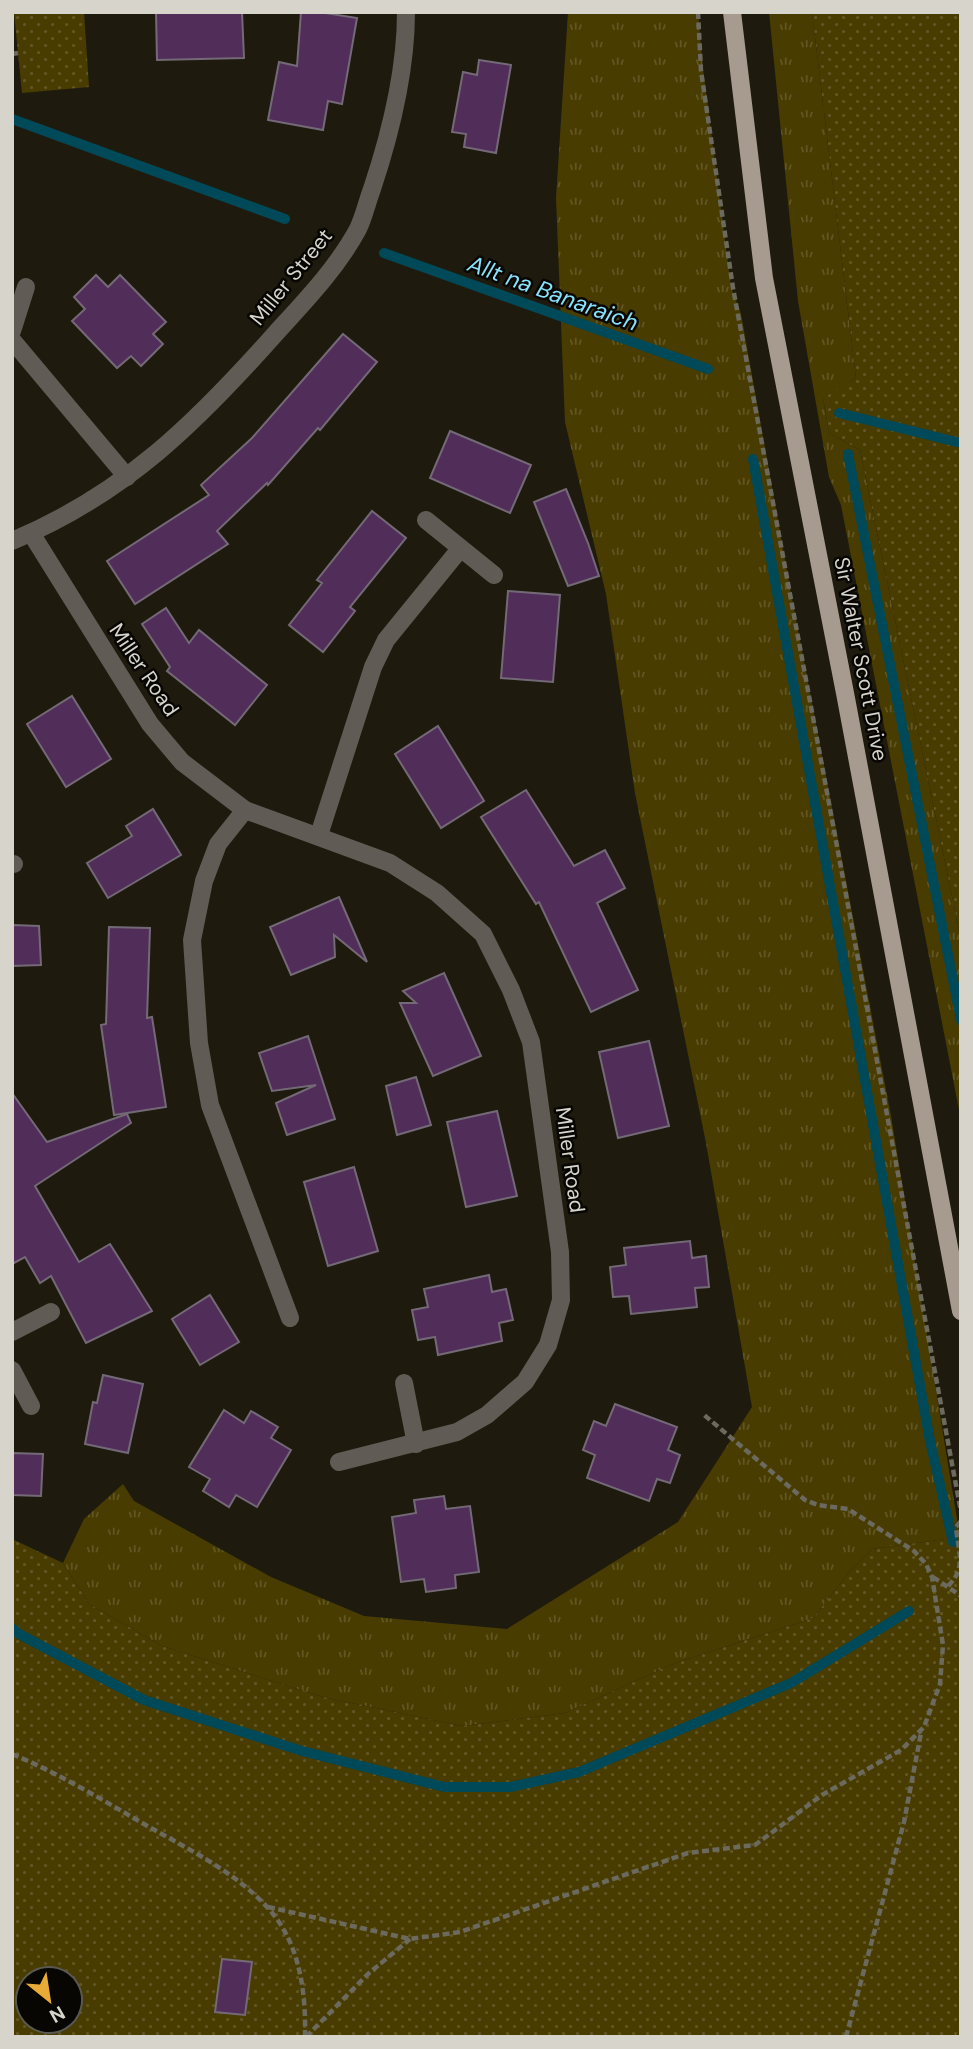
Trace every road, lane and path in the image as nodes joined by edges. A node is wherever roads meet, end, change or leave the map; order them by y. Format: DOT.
graph roads {
  1 [pos="406,12"];
  2 [pos="698,12"];
  3 [pos="732,12"];
  4 [pos="26,287"];
  5 [pos="12,331"];
  6 [pos="12,341"];
  7 [pos="127,477"];
  8 [pos="426,520"];
  9 [pos="31,533"];
  10 [pos="12,541"];
  11 [pos="460,549"];
  12 [pos="494,575"];
  13 [pos="245,810"];
  14 [pos="319,835"];
  15 [pos="961,1311"];
  16 [pos="51,1312"];
  17 [pos="290,1318"];
  18 [pos="12,1332"];
  19 [pos="12,1370"];
  20 [pos="404,1383"];
  21 [pos="31,1406"];
  22 [pos="703,1415"];
  23 [pos="416,1444"];
  24 [pos="339,1462"];
  25 [pos="961,1512"];
  26 [pos="961,1521"];
  27 [pos="932,1577"];
  28 [pos="948,1586"];
  29 [pos="961,1595"];
  30 [pos="921,1733"];
  31 [pos="12,1754"];
  32 [pos="268,1908"];
  33 [pos="410,1939"];
  34 [pos="305,2037"];
  35 [pos="846,2037"];
  1 -- 7 [label="street, Miller Street"];
  2 -- 25 [label="path"];
  3 -- 15 [label="main road, Sir Walter Scott Drive"];
  4 -- 5 [label="street"];
  6 -- 7 [label="street"];
  7 -- 9 [label="street, Miller Street"];
  8 -- 11 [label="street"];
  9 -- 10 [label="street, Miller Street"];
  9 -- 13 [label="street, Miller Road"];
  11 -- 12 [label="street"];
  11 -- 14 [label="street"];
  13 -- 14 [label="street, Miller Road"];
  13 -- 17 [label="street"];
  14 -- 23 [label="street, Miller Road"];
  16 -- 18 [label="street"];
  19 -- 21 [label="street"];
  20 -- 23 [label="street"];
  22 -- 27 [label="path"];
  23 -- 24 [label="street, Miller Road"];
  26 -- 28 [label="path"];
  27 -- 28 [label="path"];
  27 -- 30 [label="path"];
  28 -- 29 [label="path"];
  30 -- 33 [label="path"];
  30 -- 35 [label="path"];
  31 -- 32 [label="path"];
  32 -- 33 [label="path"];
  32 -- 34 [label="path"];
  33 -- 34 [label="path"];
}
